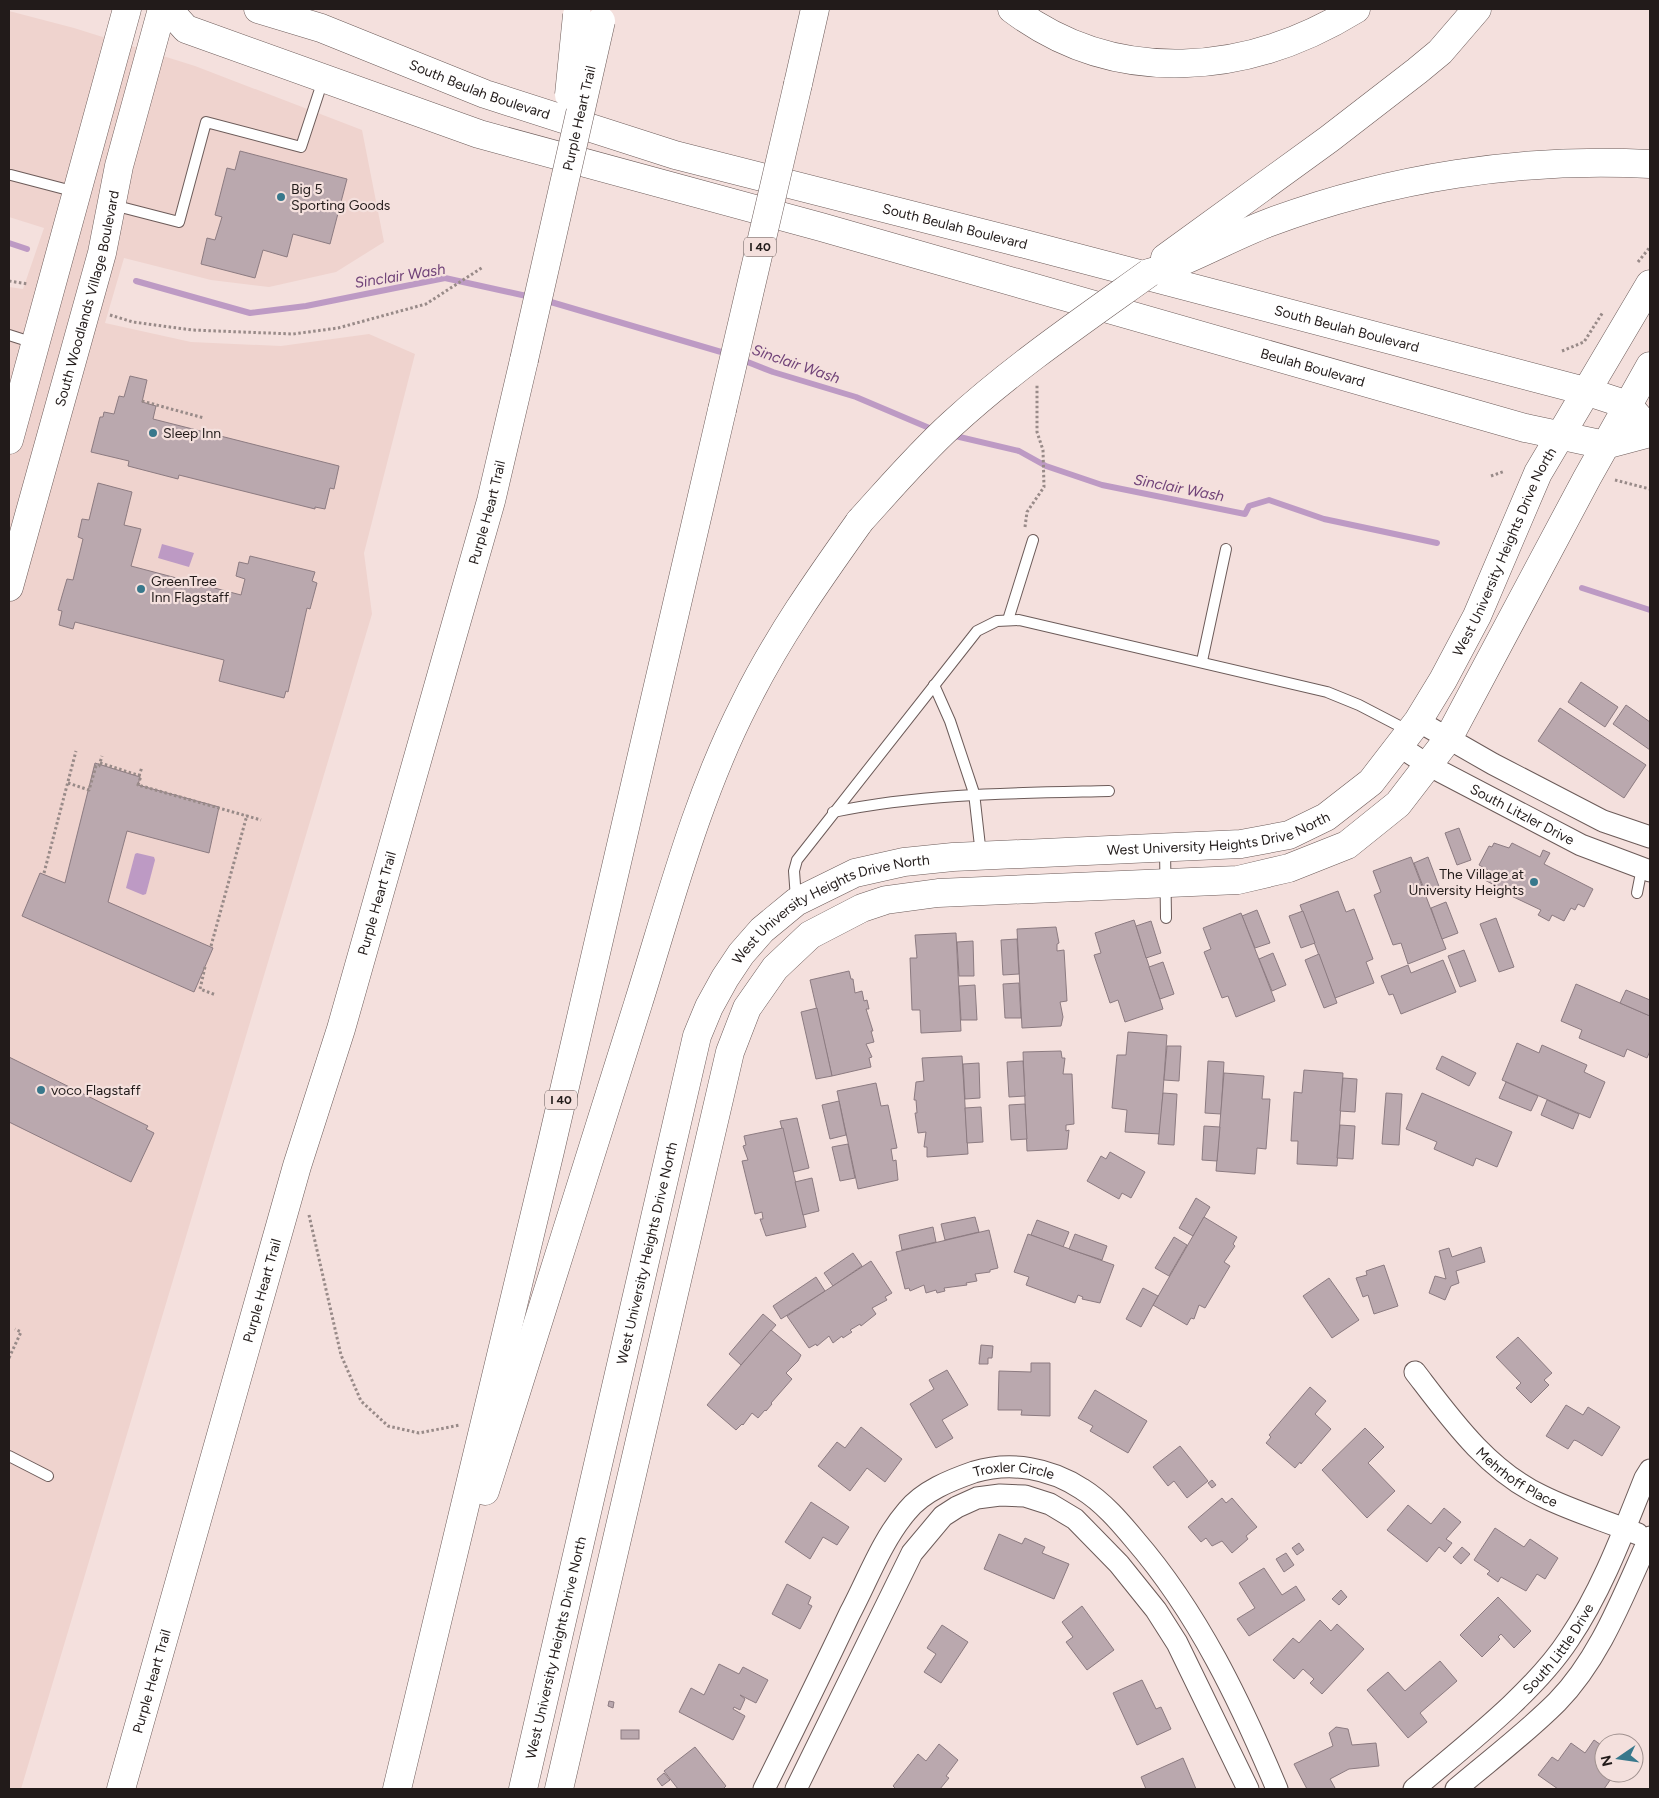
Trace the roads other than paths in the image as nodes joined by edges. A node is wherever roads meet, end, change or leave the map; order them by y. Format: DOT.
graph roads {
  1 [pos="127,9"];
  2 [pos="162,9"];
  3 [pos="168,9"];
  4 [pos="258,9"];
  5 [pos="815,9"];
  6 [pos="1012,9"];
  7 [pos="1356,9"];
  8 [pos="1477,9"];
  9 [pos="590,13"];
  10 [pos="324,77"];
  11 [pos="1650,164"];
  12 [pos="11,175"];
  13 [pos="78,192"];
  14 [pos="112,205"];
  15 [pos="1150,273"];
  16 [pos="1650,284"];
  17 [pos="9,335"];
  18 [pos="35,343"];
  19 [pos="76,346"];
  20 [pos="1650,366"];
  21 [pos="1585,391"];
  22 [pos="1628,405"];
  23 [pos="1650,432"];
  24 [pos="1561,436"];
  25 [pos="9,440"];
  26 [pos="1605,445"];
  27 [pos="1033,540"];
  28 [pos="1226,549"];
  29 [pos="9,587"];
  30 [pos="1008,620"];
  31 [pos="1202,661"];
  32 [pos="934,685"];
  33 [pos="1409,733"];
  34 [pos="1448,739"];
  35 [pos="1428,765"];
  36 [pos="1109,791"];
  37 [pos="974,794"];
  38 [pos="834,812"];
  39 [pos="1650,837"];
  40 [pos="1165,848"];
  41 [pos="981,856"];
  42 [pos="1646,869"];
  43 [pos="1166,883"];
  44 [pos="1637,893"];
  45 [pos="796,902"];
  46 [pos="1166,918"];
  47 [pos="1416,1372"];
  48 [pos="9,1456"];
  49 [pos="1650,1470"];
  50 [pos="48,1476"];
  51 [pos="1625,1528"];
  52 [pos="1650,1538"];
  53 [pos="414,1714"];
  54 [pos="121,1789"];
  55 [pos="397,1789"];
  56 [pos="523,1789"];
  57 [pos="559,1789"];
  58 [pos="764,1789"];
  59 [pos="796,1789"];
  60 [pos="1248,1789"];
  61 [pos="1276,1789"];
  62 [pos="1414,1789"];
  63 [pos="1456,1789"];
  1 -- 13 [label="main road"];
  2 -- 14 [label="main road, South Woodlands Village Boulevard"];
  3 -- 10 [label="main road"];
  4 -- 21 [label="main road, South Beulah Boulevard"];
  5 -- 53 [label="main road, I 40, bridge"];
  6 -- 7 [label="main road"];
  8 -- 15 [label="main road"];
  9 -- 54 [label="main road, Purple Heart Trail, bridge"];
  10 -- 14 [label="lane"];
  10 -- 24 [label="main road, Beulah Boulevard"];
  11 -- 15 [label="main road"];
  12 -- 13 [label="lane"];
  13 -- 18 [label="main road"];
  14 -- 19 [label="main road, South Woodlands Village Boulevard"];
  15 -- 53 [label="main road, bridge"];
  16 -- 21 [label="main road, West University Heights Drive North"];
  17 -- 18 [label="lane"];
  18 -- 19 [label="main road"];
  18 -- 25 [label="main road"];
  19 -- 29 [label="main road, South Woodlands Village Boulevard"];
  20 -- 22 [label="main road, West University Heights Drive North"];
  21 -- 22 [label="main road, South Beulah Boulevard"];
  21 -- 24 [label="main road, West University Heights Drive North"];
  22 -- 23 [label="main road"];
  22 -- 26 [label="main road, West University Heights Drive North"];
  23 -- 26 [label="main road, Beulah Boulevard"];
  24 -- 26 [label="main road, Beulah Boulevard"];
  24 -- 33 [label="main road, West University Heights Drive North"];
  26 -- 34 [label="main road, West University Heights Drive North"];
  27 -- 30 [label="lane"];
  28 -- 31 [label="lane"];
  30 -- 31 [label="lane"];
  30 -- 32 [label="lane"];
  31 -- 33 [label="lane"];
  32 -- 37 [label="lane"];
  32 -- 38 [label="lane"];
  33 -- 34 [label="street"];
  33 -- 35 [label="street, South Litzler Drive"];
  33 -- 40 [label="main road, West University Heights Drive North"];
  34 -- 35 [label="main road, West University Heights Drive North"];
  34 -- 39 [label="street"];
  35 -- 42 [label="street, South Litzler Drive"];
  35 -- 43 [label="main road, West University Heights Drive North"];
  36 -- 37 [label="lane"];
  37 -- 38 [label="lane"];
  37 -- 41 [label="lane"];
  38 -- 45 [label="lane"];
  40 -- 41 [label="main road, West University Heights Drive North"];
  40 -- 43 [label="lane"];
  41 -- 45 [label="main road, West University Heights Drive North"];
  42 -- 44 [label="lane"];
  43 -- 46 [label="lane"];
  43 -- 57 [label="main road, West University Heights Drive North"];
  45 -- 56 [label="main road, West University Heights Drive North"];
  47 -- 51 [label="street, Mehrhoff Place"];
  48 -- 50 [label="lane"];
  49 -- 51 [label="street, South Little Drive"];
  51 -- 52 [label="street, Mehrhoff Place"];
  51 -- 62 [label="street, South Little Drive"];
  52 -- 63 [label="street, South Little Drive"];
  53 -- 55 [label="main road, I 40"];
  58 -- 61 [label="street, Troxler Circle"];
  59 -- 60 [label="street, Troxler Circle"];
}
